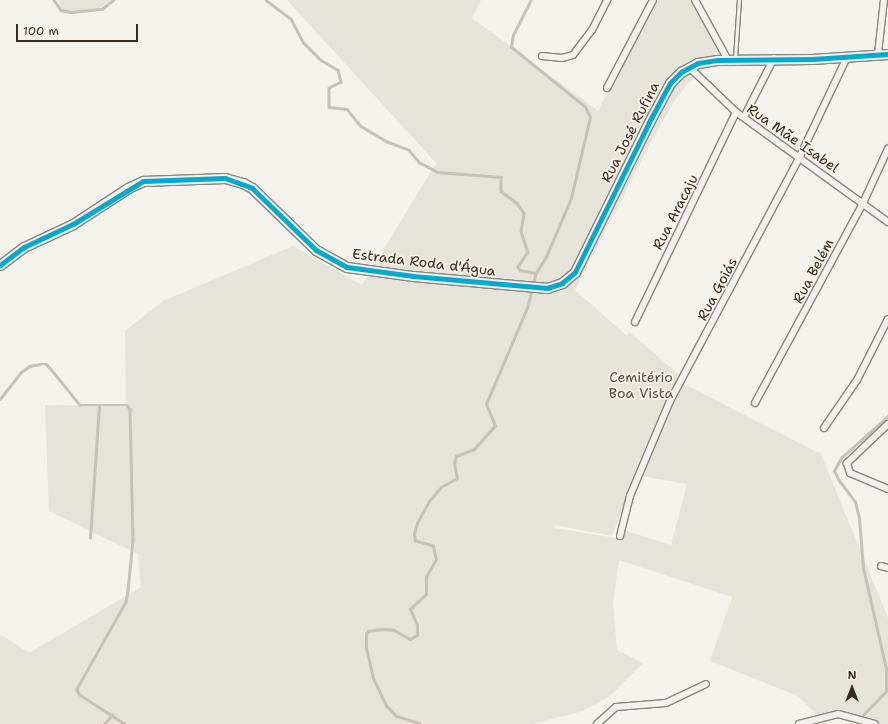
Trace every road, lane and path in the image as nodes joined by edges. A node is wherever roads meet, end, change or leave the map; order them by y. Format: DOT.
graph roads {
  1 [pos="607,0"];
  2 [pos="653,0"];
  3 [pos="695,0"];
  4 [pos="740,0"];
  5 [pos="884,0"];
  6 [pos="878,54"];
  7 [pos="888,54"];
  8 [pos="542,56"];
  9 [pos="847,57"];
  10 [pos="774,58"];
  11 [pos="731,59"];
  12 [pos="689,68"];
  13 [pos="607,88"];
  14 [pos="736,112"];
  15 [pos="744,117"];
  16 [pos="888,149"];
  17 [pos="800,156"];
  18 [pos="863,203"];
  19 [pos="888,222"];
  20 [pos="0,265"];
  21 [pos="562,283"];
  22 [pos="635,322"];
  23 [pos="887,322"];
  24 [pos="755,403"];
  25 [pos="888,424"];
  26 [pos="824,428"];
  27 [pos="888,489"];
  28 [pos="620,536"];
  29 [pos="881,566"];
  30 [pos="888,568"];
  31 [pos="706,684"];
  32 [pos="597,724"];
  33 [pos="799,724"];
  34 [pos="875,724"];
  1 -- 8 [label="street"];
  2 -- 13 [label="street"];
  3 -- 11 [label="street"];
  4 -- 11 [label="lane"];
  5 -- 6 [label="street"];
  6 -- 7 [label="street, Rua José Rufina"];
  6 -- 9 [label="street, Rua José Rufina"];
  9 -- 10 [label="street, Rua José Rufina"];
  9 -- 17 [label="street, Rua Goiás"];
  10 -- 11 [label="street, Rua José Rufina"];
  10 -- 15 [label="street"];
  11 -- 12 [label="street, Rua José Rufina"];
  12 -- 14 [label="street, Rua Mãe Isabel"];
  12 -- 21 [label="street, Rua José Rufina"];
  14 -- 15 [label="street, Rua Mãe Isabel"];
  14 -- 22 [label="street, Rua Aracaju"];
  15 -- 17 [label="street, Rua Mãe Isabel"];
  16 -- 18 [label="street, Rua Belém"];
  17 -- 18 [label="street, Rua Mãe Isabel"];
  17 -- 28 [label="street, Rua Goiás"];
  18 -- 19 [label="street, Rua Mãe Isabel"];
  18 -- 24 [label="street, Rua Belém"];
  20 -- 21 [label="street, Estrada Roda d'Água"];
  23 -- 26 [label="street"];
  25 -- 27 [label="street"];
  29 -- 30 [label="street"];
  31 -- 32 [label="street"];
  33 -- 34 [label="street"];
}
